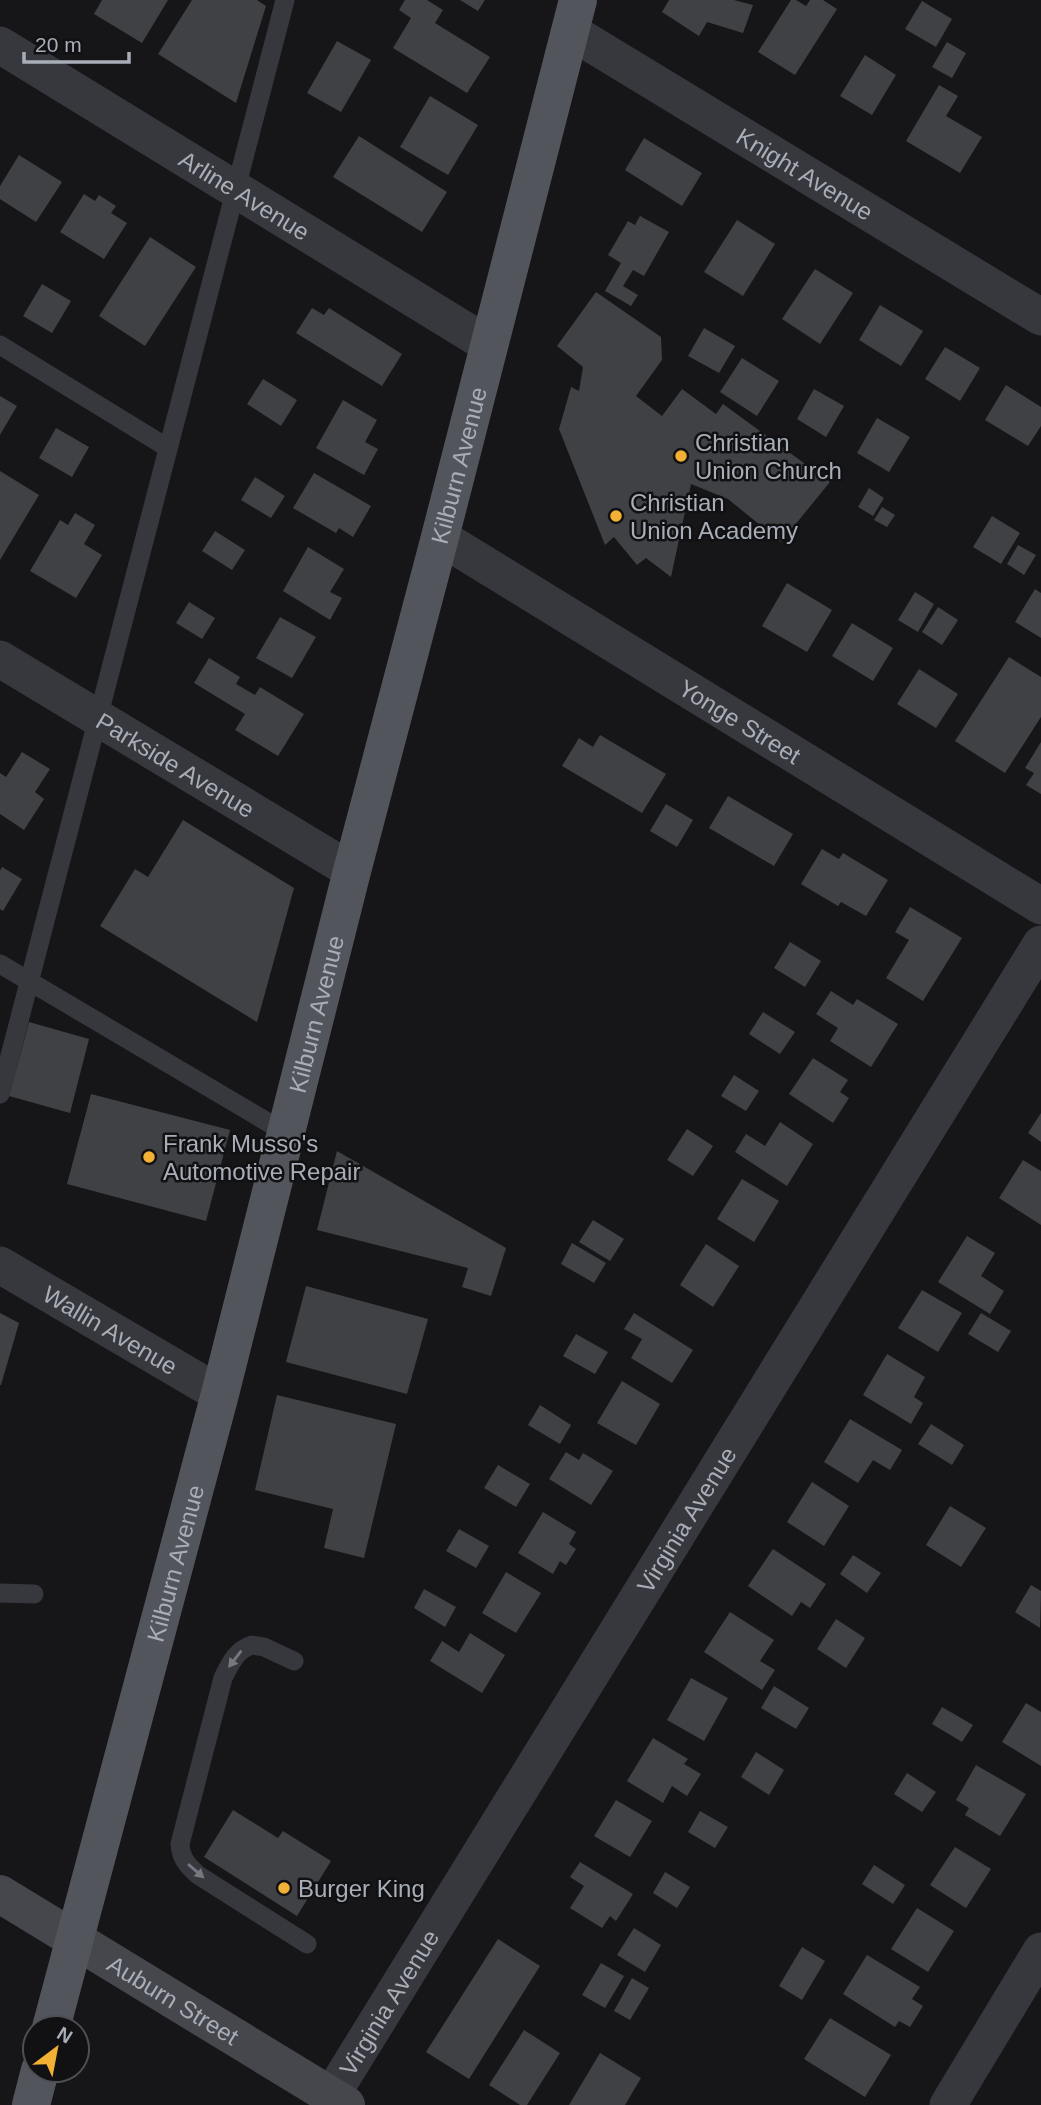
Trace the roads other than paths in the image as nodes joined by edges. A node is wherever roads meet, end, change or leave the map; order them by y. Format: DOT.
graph roads {
  1 [pos="285,0"];
  2 [pos="574,15"];
  3 [pos="0,45"];
  4 [pos="236,189"];
  5 [pos="1041,317"];
  6 [pos="0,345"];
  7 [pos="489,345"];
  8 [pos="167,448"];
  9 [pos="440,537"];
  10 [pos="0,659"];
  11 [pos="99,720"];
  12 [pos="352,871"];
  13 [pos="1041,906"];
  14 [pos="1041,944"];
  15 [pos="0,964"];
  16 [pos="29,982"];
  17 [pos="0,1094"];
  18 [pos="286,1133"];
  19 [pos="0,1265"];
  20 [pos="220,1394"];
  21 [pos="0,1593"];
  22 [pos="34,1594"];
  23 [pos="294,1661"];
  24 [pos="0,1894"];
  25 [pos="74,1939"];
  26 [pos="307,1944"];
  27 [pos="1041,1951"];
  28 [pos="55,2014"];
  29 [pos="36,2084"];
  30 [pos="338,2100"];
  31 [pos="31,2105"];
  32 [pos="948,2105"];
  1 -- 4 [label="lane"];
  2 -- 5 [label="street, Knight Avenue"];
  2 -- 7 [label="main road, Kilburn Avenue"];
  3 -- 4 [label="street, Arline Avenue"];
  4 -- 7 [label="street, Arline Avenue"];
  4 -- 8 [label="lane"];
  6 -- 8 [label="lane"];
  7 -- 9 [label="main road, Kilburn Avenue"];
  8 -- 11 [label="lane"];
  9 -- 12 [label="main road, Kilburn Avenue"];
  9 -- 13 [label="street, Yonge Street"];
  10 -- 11 [label="street, Parkside Avenue"];
  11 -- 12 [label="street, Parkside Avenue"];
  11 -- 16 [label="lane"];
  12 -- 18 [label="main road, Kilburn Avenue"];
  14 -- 30 [label="street, Virginia Avenue"];
  15 -- 16 [label="lane"];
  16 -- 17 [label="lane"];
  16 -- 18 [label="lane"];
  18 -- 20 [label="main road, Kilburn Avenue"];
  19 -- 20 [label="street, Wallin Avenue"];
  20 -- 25 [label="main road, Kilburn Avenue"];
  21 -- 22 [label="lane"];
  23 -- 26 [label="lane, one-way"];
  24 -- 25 [label="main road, Auburn Street"];
  25 -- 28 [label="main road, Kilburn Avenue"];
  25 -- 30 [label="main road, Auburn Street"];
  27 -- 32 [label="street"];
  29 -- 31 [label="main road"];
}
